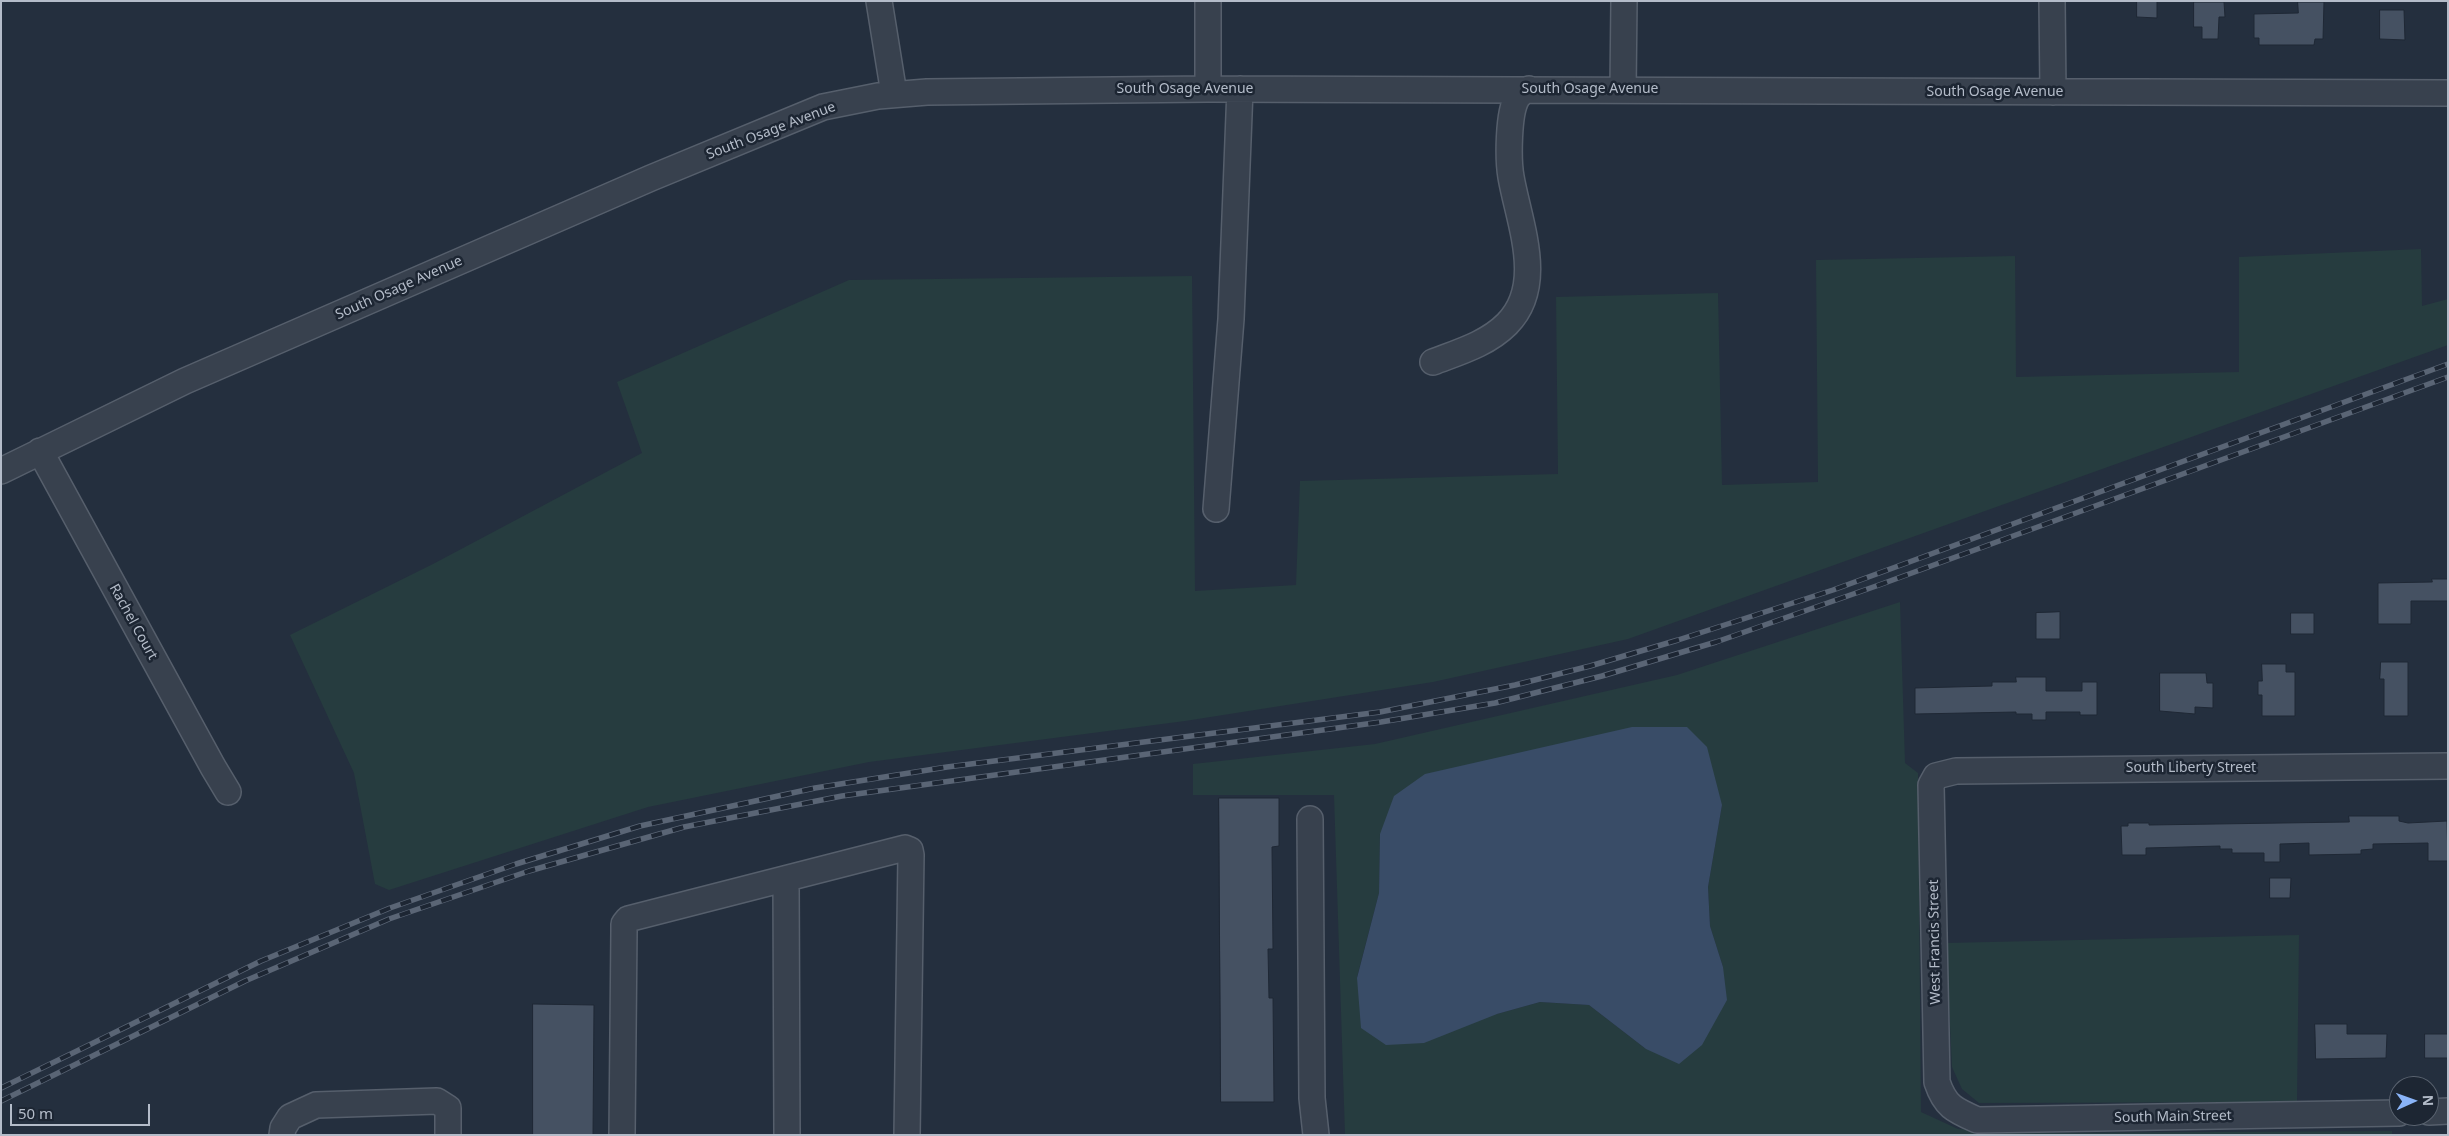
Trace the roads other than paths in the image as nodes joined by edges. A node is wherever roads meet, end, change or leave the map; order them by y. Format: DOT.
graph roads {
  1 [pos="879,1"];
  2 [pos="1208,1"];
  3 [pos="1624,1"];
  4 [pos="2052,1"];
  5 [pos="1208,89"];
  6 [pos="1240,89"];
  7 [pos="1529,89"];
  8 [pos="1623,89"];
  9 [pos="2053,92"];
  10 [pos="2448,93"];
  11 [pos="894,94"];
  12 [pos="1433,362"];
  13 [pos="40,451"];
  14 [pos="1,471"];
  15 [pos="1216,509"];
  16 [pos="2448,766"];
  17 [pos="1936,776"];
  18 [pos="228,792"];
  19 [pos="1310,819"];
  20 [pos="786,878"];
  21 [pos="1950,1107"];
  22 [pos="2389,1113"];
  23 [pos="282,1135"];
  24 [pos="448,1135"];
  25 [pos="622,1135"];
  26 [pos="787,1135"];
  27 [pos="901,1135"];
  28 [pos="907,1135"];
  29 [pos="1316,1135"];
  1 -- 11 [label="street"];
  2 -- 5 [label="street"];
  3 -- 8 [label="street"];
  4 -- 9 [label="street"];
  5 -- 6 [label="street, South Osage Avenue"];
  5 -- 11 [label="street, South Osage Avenue"];
  6 -- 7 [label="street, South Osage Avenue"];
  6 -- 15 [label="street"];
  7 -- 8 [label="street, South Osage Avenue"];
  7 -- 12 [label="street"];
  8 -- 9 [label="street, South Osage Avenue"];
  9 -- 10 [label="street, South Osage Avenue"];
  11 -- 13 [label="street, South Osage Avenue"];
  13 -- 14 [label="street, South Osage Avenue"];
  13 -- 18 [label="street, Rachel Court"];
  16 -- 17 [label="street, South Liberty Street"];
  17 -- 21 [label="street, West Francis Street"];
  19 -- 29 [label="street"];
  20 -- 25 [label="street"];
  20 -- 26 [label="street"];
  20 -- 28 [label="street"];
  21 -- 22 [label="street, South Main Street"];
  23 -- 24 [label="street"];
  27 -- 28 [label="street"];
}
